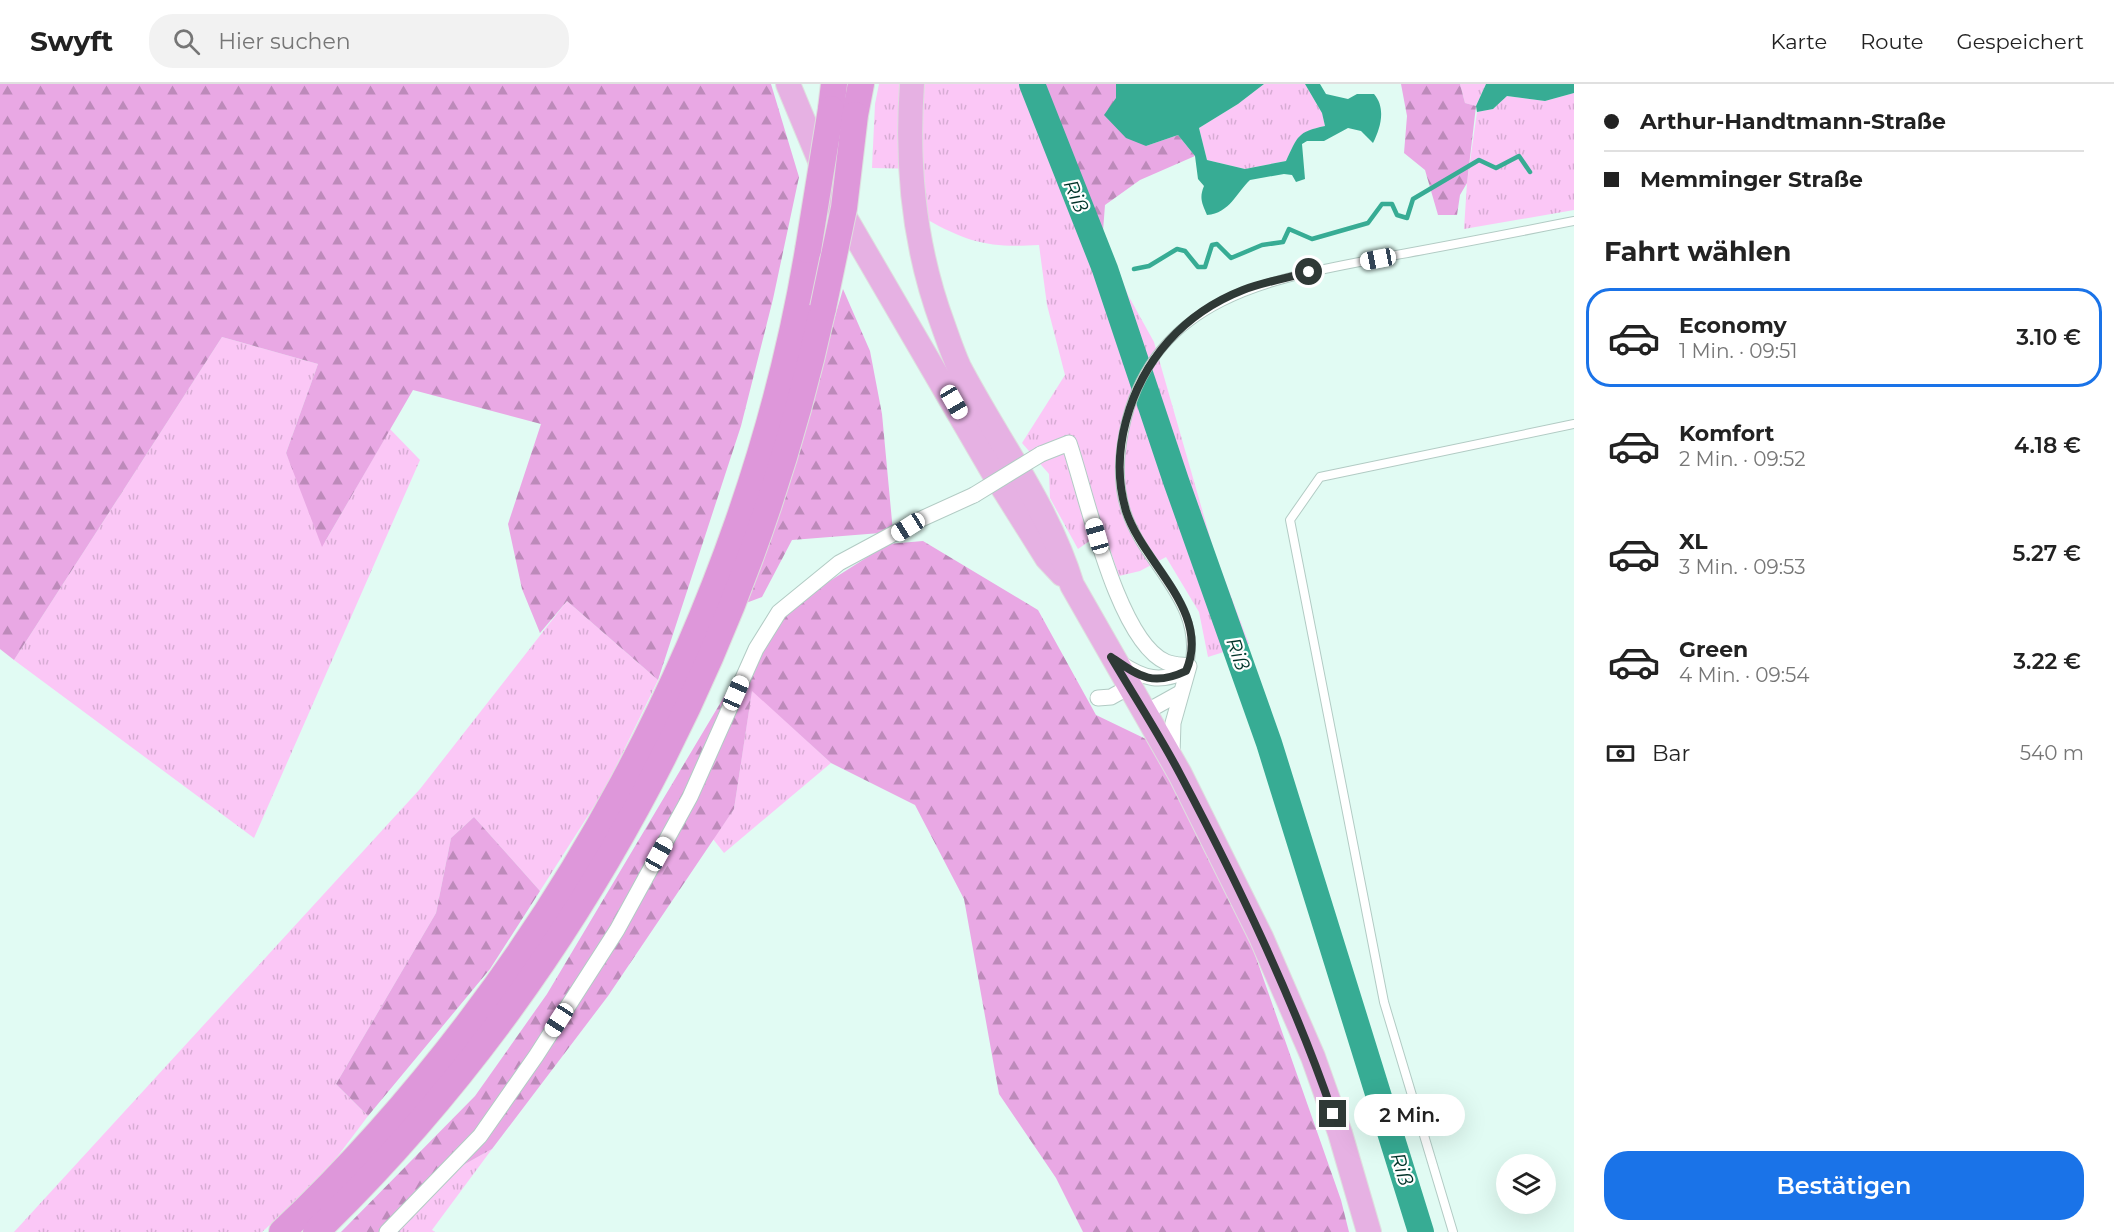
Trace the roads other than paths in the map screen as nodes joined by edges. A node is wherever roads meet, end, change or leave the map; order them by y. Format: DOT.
graph roads {
  1 [pos="788,84"];
  2 [pos="833,84"];
  3 [pos="856,84"];
  4 [pos="861,84"];
  5 [pos="912,84"];
  6 [pos="843,112"];
  7 [pos="1574,221"];
  8 [pos="1574,424"];
  9 [pos="1072,585"];
  10 [pos="1111,657"];
  11 [pos="1187,669"];
  12 [pos="1129,687"];
  13 [pos="1180,693"];
  14 [pos="1098,699"];
  15 [pos="1144,713"];
  16 [pos="1172,760"];
  17 [pos="282,1232"];
  18 [pos="316,1232"];
  19 [pos="387,1232"];
  20 [pos="1369,1232"];
  21 [pos="1453,1232"];
  1 -- 9 [label="main road"];
  2 -- 6 [label="highway"];
  3 -- 6 [label="highway"];
  4 -- 6 [label="highway"];
  5 -- 9 [label="main road"];
  6 -- 17 [label="highway, bridge"];
  6 -- 18 [label="highway, bridge"];
  7 -- 11 [label="lane"];
  8 -- 21 [label="lane"];
  9 -- 10 [label="main road"];
  10 -- 11 [label="street"];
  10 -- 12 [label="main road"];
  11 -- 13 [label="street"];
  11 -- 19 [label="street, bridge"];
  12 -- 14 [label="street"];
  12 -- 15 [label="main road"];
  13 -- 15 [label="street"];
  13 -- 16 [label="street"];
  15 -- 16 [label="main road"];
  16 -- 20 [label="main road"];
}
